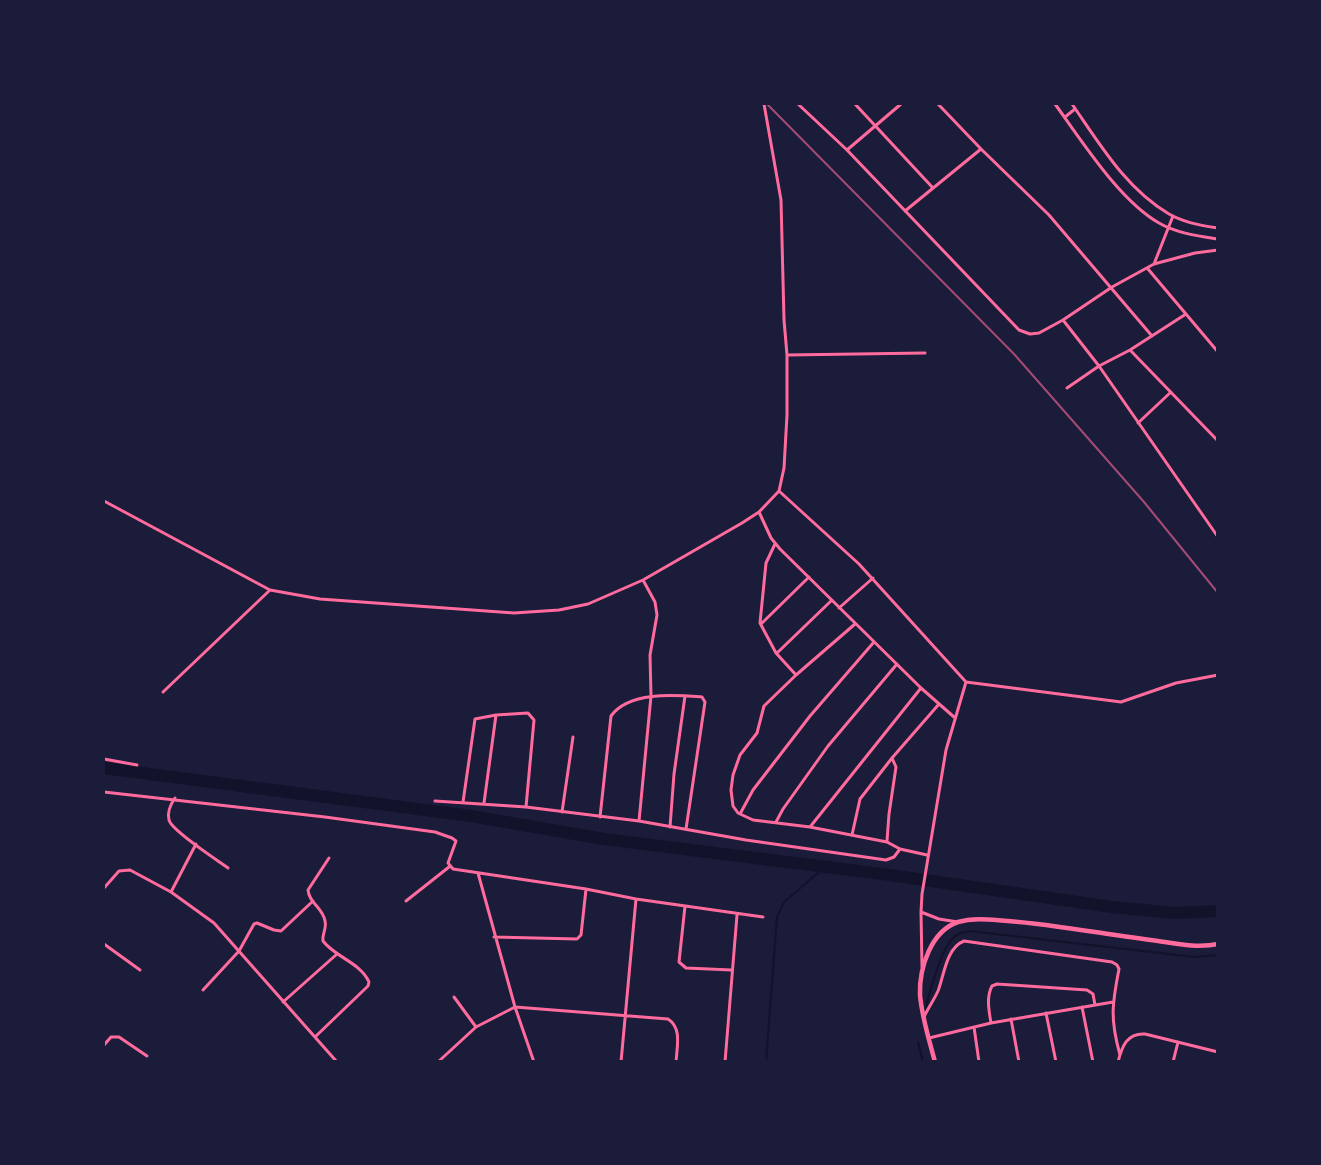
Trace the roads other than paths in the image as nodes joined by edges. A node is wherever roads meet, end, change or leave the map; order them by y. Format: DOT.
graph roads {
  1 [pos="764,104"];
  2 [pos="798,104"];
  3 [pos="855,104"];
  4 [pos="901,104"];
  5 [pos="938,104"];
  6 [pos="1055,104"];
  7 [pos="1072,104"];
  8 [pos="1075,109"];
  9 [pos="1065,117"];
  10 [pos="875,126"];
  11 [pos="981,149"];
  12 [pos="846,150"];
  13 [pos="933,188"];
  14 [pos="905,211"];
  15 [pos="1173,216"];
  16 [pos="1168,227"];
  17 [pos="1218,228"];
  18 [pos="1218,239"];
  19 [pos="1218,249"];
  20 [pos="1154,264"];
  21 [pos="1148,269"];
  22 [pos="1112,287"];
  23 [pos="1186,314"];
  24 [pos="1063,320"];
  25 [pos="1152,336"];
  26 [pos="1130,350"];
  27 [pos="1218,352"];
  28 [pos="925,353"];
  29 [pos="788,355"];
  30 [pos="1099,366"];
  31 [pos="1068,388"];
  32 [pos="1171,392"];
  33 [pos="1138,423"];
  34 [pos="1218,441"];
  35 [pos="779,491"];
  36 [pos="104,501"];
  37 [pos="759,512"];
  38 [pos="1218,537"];
  39 [pos="776,544"];
  40 [pos="809,577"];
  41 [pos="873,578"];
  42 [pos="643,580"];
  43 [pos="270,590"];
  44 [pos="832,600"];
  45 [pos="839,608"];
  46 [pos="855,624"];
  47 [pos="761,625"];
  48 [pos="874,642"];
  49 [pos="776,653"];
  50 [pos="897,664"];
  51 [pos="796,675"];
  52 [pos="1218,675"];
  53 [pos="966,681"];
  54 [pos="921,688"];
  55 [pos="163,692"];
  56 [pos="651,696"];
  57 [pos="685,696"];
  58 [pos="939,705"];
  59 [pos="496,716"];
  60 [pos="954,717"];
  61 [pos="573,737"];
  62 [pos="892,758"];
  63 [pos="104,759"];
  64 [pos="136,765"];
  65 [pos="104,792"];
  66 [pos="175,798"];
  67 [pos="435,801"];
  68 [pos="464,802"];
  69 [pos="484,803"];
  70 [pos="526,807"];
  71 [pos="562,812"];
  72 [pos="740,814"];
  73 [pos="600,817"];
  74 [pos="639,821"];
  75 [pos="776,822"];
  76 [pos="670,827"];
  77 [pos="810,827"];
  78 [pos="686,829"];
  79 [pos="852,836"];
  80 [pos="887,842"];
  81 [pos="196,844"];
  82 [pos="900,849"];
  83 [pos="927,855"];
  84 [pos="328,858"];
  85 [pos="449,867"];
  86 [pos="228,868"];
  87 [pos="478,873"];
  88 [pos="104,888"];
  89 [pos="586,889"];
  90 [pos="171,892"];
  91 [pos="636,899"];
  92 [pos="406,901"];
  93 [pos="313,902"];
  94 [pos="685,906"];
  95 [pos="921,912"];
  96 [pos="737,915"];
  97 [pos="763,917"];
  98 [pos="959,922"];
  99 [pos="494,937"];
  100 [pos="104,944"];
  101 [pos="1218,944"];
  102 [pos="239,951"];
  103 [pos="337,954"];
  104 [pos="140,970"];
  105 [pos="732,970"];
  106 [pos="922,970"];
  107 [pos="203,990"];
  108 [pos="454,997"];
  109 [pos="283,1002"];
  110 [pos="1113,1002"];
  111 [pos="1095,1005"];
  112 [pos="514,1007"];
  113 [pos="1083,1007"];
  114 [pos="1046,1013"];
  115 [pos="625,1014"];
  116 [pos="923,1018"];
  117 [pos="1011,1019"];
  118 [pos="991,1023"];
  119 [pos="476,1027"];
  120 [pos="974,1027"];
  121 [pos="315,1037"];
  122 [pos="928,1038"];
  123 [pos="1178,1042"];
  124 [pos="104,1045"];
  125 [pos="1218,1052"];
  126 [pos="1120,1054"];
  127 [pos="147,1056"];
  128 [pos="337,1062"];
  129 [pos="438,1062"];
  130 [pos="534,1062"];
  131 [pos="621,1062"];
  132 [pos="676,1062"];
  133 [pos="725,1062"];
  134 [pos="935,1062"];
  135 [pos="979,1062"];
  136 [pos="1019,1062"];
  137 [pos="1056,1062"];
  138 [pos="1093,1062"];
  139 [pos="1118,1062"];
  140 [pos="1173,1062"];
  1 -- 29 [label="street"];
  2 -- 12 [label="street"];
  3 -- 10 [label="street"];
  4 -- 10 [label="street"];
  5 -- 11 [label="street"];
  6 -- 9 [label="street"];
  7 -- 8 [label="street"];
  8 -- 9 [label="street"];
  8 -- 15 [label="street"];
  9 -- 16 [label="street"];
  10 -- 12 [label="street"];
  10 -- 13 [label="street"];
  11 -- 13 [label="street"];
  11 -- 22 [label="street"];
  12 -- 14 [label="street"];
  13 -- 14 [label="street"];
  14 -- 24 [label="street"];
  15 -- 16 [label="street"];
  15 -- 17 [label="street"];
  16 -- 18 [label="street"];
  16 -- 20 [label="street"];
  19 -- 20 [label="street"];
  20 -- 21 [label="street"];
  21 -- 22 [label="street"];
  21 -- 23 [label="street"];
  22 -- 24 [label="street"];
  22 -- 25 [label="street"];
  23 -- 25 [label="street"];
  23 -- 27 [label="street"];
  24 -- 30 [label="street"];
  25 -- 26 [label="street"];
  26 -- 30 [label="street"];
  26 -- 32 [label="street"];
  28 -- 29 [label="street"];
  29 -- 35 [label="street"];
  30 -- 31 [label="street"];
  30 -- 33 [label="street"];
  32 -- 33 [label="street"];
  32 -- 34 [label="street"];
  33 -- 38 [label="street"];
  35 -- 37 [label="street"];
  35 -- 41 [label="street"];
  36 -- 43 [label="street"];
  37 -- 39 [label="street"];
  37 -- 42 [label="street"];
  39 -- 40 [label="street"];
  39 -- 47 [label="street"];
  40 -- 44 [label="street"];
  40 -- 47 [label="street"];
  41 -- 45 [label="street"];
  41 -- 53 [label="street"];
  42 -- 43 [label="street"];
  42 -- 56 [label="street"];
  43 -- 55 [label="street"];
  44 -- 45 [label="street"];
  44 -- 49 [label="street"];
  45 -- 46 [label="street"];
  46 -- 48 [label="street"];
  46 -- 51 [label="street"];
  47 -- 49 [label="street"];
  48 -- 50 [label="street"];
  48 -- 72 [label="street"];
  49 -- 51 [label="street"];
  50 -- 54 [label="street"];
  50 -- 75 [label="street"];
  51 -- 72 [label="street"];
  52 -- 53 [label="street"];
  53 -- 60 [label="street"];
  54 -- 58 [label="street"];
  54 -- 77 [label="street"];
  56 -- 57 [label="street"];
  56 -- 73 [label="street"];
  56 -- 74 [label="street"];
  57 -- 76 [label="street"];
  57 -- 78 [label="street"];
  58 -- 60 [label="street"];
  58 -- 62 [label="street"];
  59 -- 68 [label="street"];
  59 -- 69 [label="street"];
  59 -- 70 [label="street"];
  60 -- 83 [label="street"];
  61 -- 71 [label="street"];
  62 -- 79 [label="street"];
  62 -- 80 [label="street"];
  63 -- 64 [label="street"];
  65 -- 66 [label="street"];
  66 -- 81 [label="street"];
  66 -- 85 [label="street"];
  67 -- 68 [label="street"];
  68 -- 69 [label="street"];
  69 -- 70 [label="street"];
  70 -- 71 [label="street"];
  71 -- 73 [label="street"];
  72 -- 75 [label="street"];
  73 -- 74 [label="street"];
  74 -- 76 [label="street"];
  75 -- 77 [label="street"];
  76 -- 78 [label="street"];
  77 -- 79 [label="street"];
  78 -- 82 [label="street"];
  79 -- 80 [label="street"];
  80 -- 82 [label="street"];
  81 -- 86 [label="street"];
  81 -- 90 [label="street"];
  82 -- 83 [label="street"];
  83 -- 95 [label="street"];
  84 -- 93 [label="street"];
  85 -- 87 [label="street"];
  85 -- 92 [label="street"];
  87 -- 89 [label="street"];
  87 -- 99 [label="street"];
  88 -- 90 [label="street"];
  89 -- 91 [label="street"];
  89 -- 99 [label="street"];
  90 -- 102 [label="street"];
  91 -- 94 [label="street"];
  91 -- 115 [label="street"];
  93 -- 102 [label="street"];
  93 -- 103 [label="street"];
  94 -- 96 [label="street"];
  94 -- 105 [label="street"];
  95 -- 98 [label="street"];
  95 -- 106 [label="street"];
  96 -- 97 [label="street"];
  96 -- 105 [label="street"];
  98 -- 101 [label="main road"];
  98 -- 106 [label="main road"];
  99 -- 112 [label="street"];
  100 -- 104 [label="street"];
  102 -- 107 [label="street"];
  102 -- 109 [label="street"];
  103 -- 109 [label="street"];
  103 -- 121 [label="street"];
  105 -- 133 [label="street"];
  106 -- 116 [label="main road"];
  108 -- 119 [label="street"];
  109 -- 121 [label="street"];
  110 -- 111 [label="street"];
  110 -- 116 [label="street"];
  110 -- 126 [label="street"];
  111 -- 113 [label="street"];
  111 -- 118 [label="street"];
  112 -- 115 [label="street"];
  112 -- 119 [label="street"];
  112 -- 130 [label="street"];
  113 -- 114 [label="street"];
  113 -- 138 [label="street"];
  114 -- 117 [label="street"];
  114 -- 137 [label="street"];
  115 -- 131 [label="street"];
  115 -- 132 [label="street"];
  116 -- 122 [label="main road"];
  117 -- 118 [label="street"];
  117 -- 136 [label="street"];
  118 -- 120 [label="street"];
  119 -- 129 [label="street"];
  120 -- 122 [label="street"];
  120 -- 135 [label="street"];
  121 -- 128 [label="street"];
  122 -- 134 [label="main road"];
  123 -- 125 [label="street"];
  123 -- 126 [label="street"];
  123 -- 140 [label="street"];
  124 -- 127 [label="street"];
  126 -- 139 [label="street"];
}
